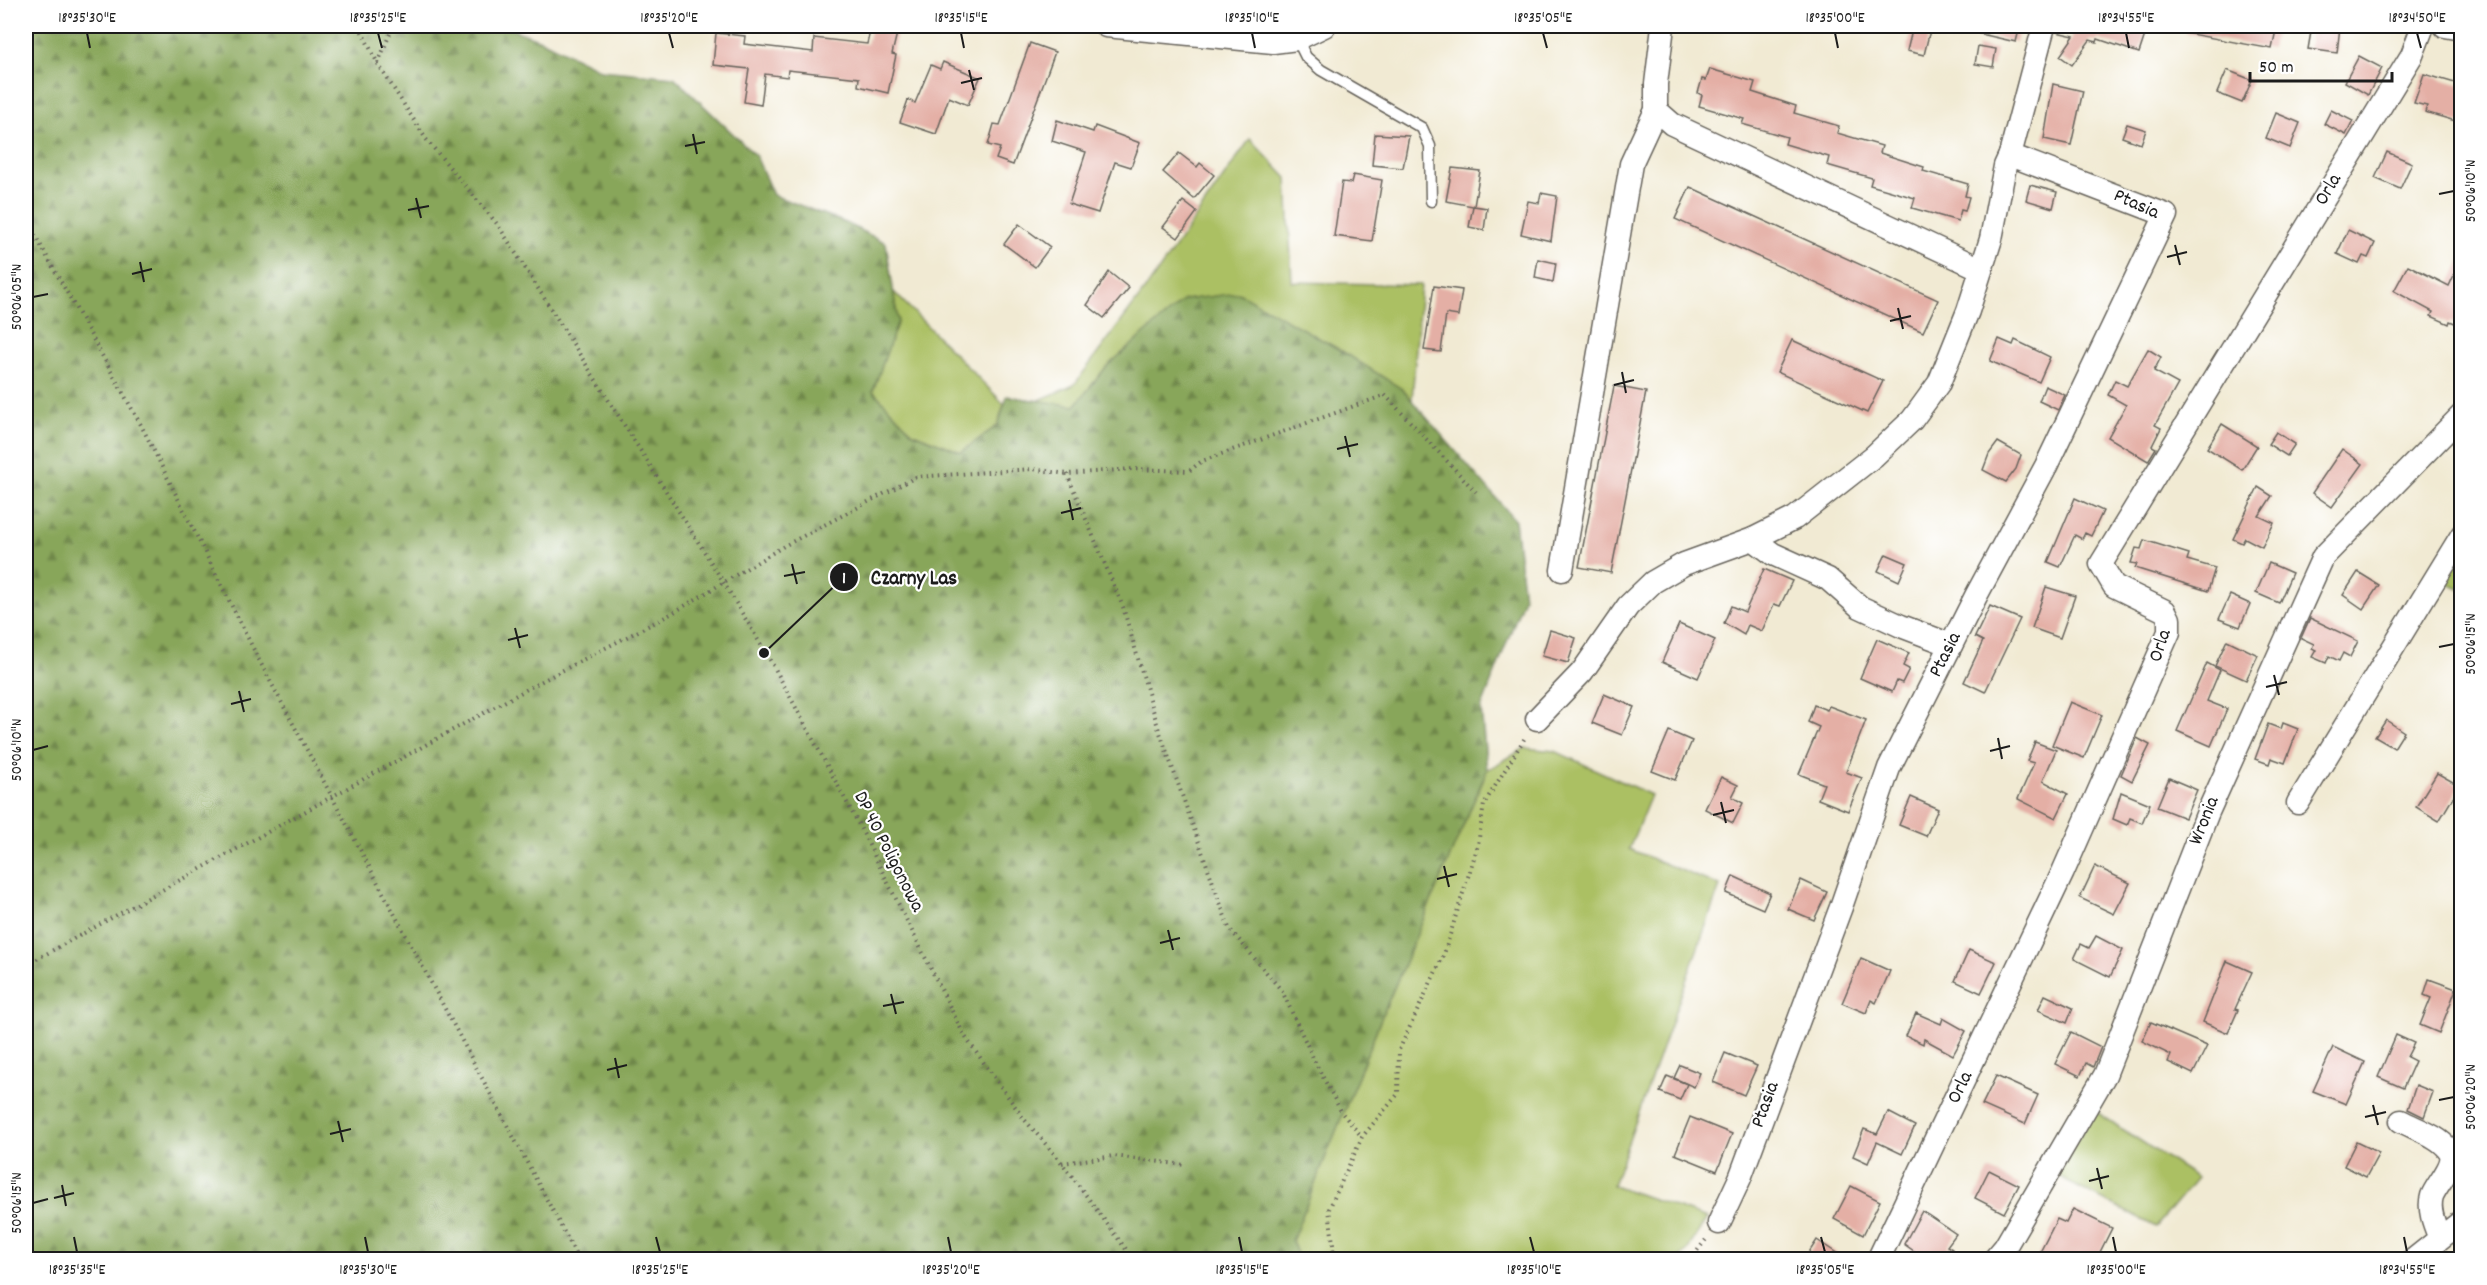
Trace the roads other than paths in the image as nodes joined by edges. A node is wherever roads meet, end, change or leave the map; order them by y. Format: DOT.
graph roads {
  1 [pos="1106,26"];
  2 [pos="1324,26"];
  3 [pos="1663,26"];
  4 [pos="2044,26"];
  5 [pos="2423,26"];
  6 [pos="2445,26"];
  7 [pos="2462,29"];
  8 [pos="1297,39"];
  9 [pos="1656,110"];
  10 [pos="2010,155"];
  11 [pos="1431,201"];
  12 [pos="1981,269"];
  13 [pos="2462,415"];
  14 [pos="2462,535"];
  15 [pos="1753,539"];
  16 [pos="1562,570"];
  17 [pos="1951,645"];
  18 [pos="1537,719"];
  19 [pos="2298,803"];
  20 [pos="2401,1121"];
  21 [pos="2456,1148"];
  22 [pos="2462,1221"];
  23 [pos="1719,1222"];
  24 [pos="2439,1236"];
  25 [pos="1878,1260"];
  26 [pos="1994,1260"];
  27 [pos="2413,1260"];
  1 -- 8 [label="street"];
  2 -- 8 [label="street"];
  3 -- 9 [label="street"];
  4 -- 10 [label="street"];
  5 -- 25 [label="street, Orla"];
  6 -- 7 [label="street"];
  8 -- 11 [label="lane"];
  9 -- 12 [label="street"];
  9 -- 16 [label="street"];
  10 -- 12 [label="street"];
  10 -- 17 [label="street, Ptasia"];
  12 -- 15 [label="street"];
  13 -- 26 [label="street, Wronia"];
  14 -- 19 [label="street"];
  15 -- 17 [label="street"];
  15 -- 18 [label="street"];
  17 -- 23 [label="street, Ptasia"];
  20 -- 21 [label="street"];
  21 -- 24 [label="street"];
  22 -- 24 [label="street"];
  24 -- 27 [label="street"];
}
